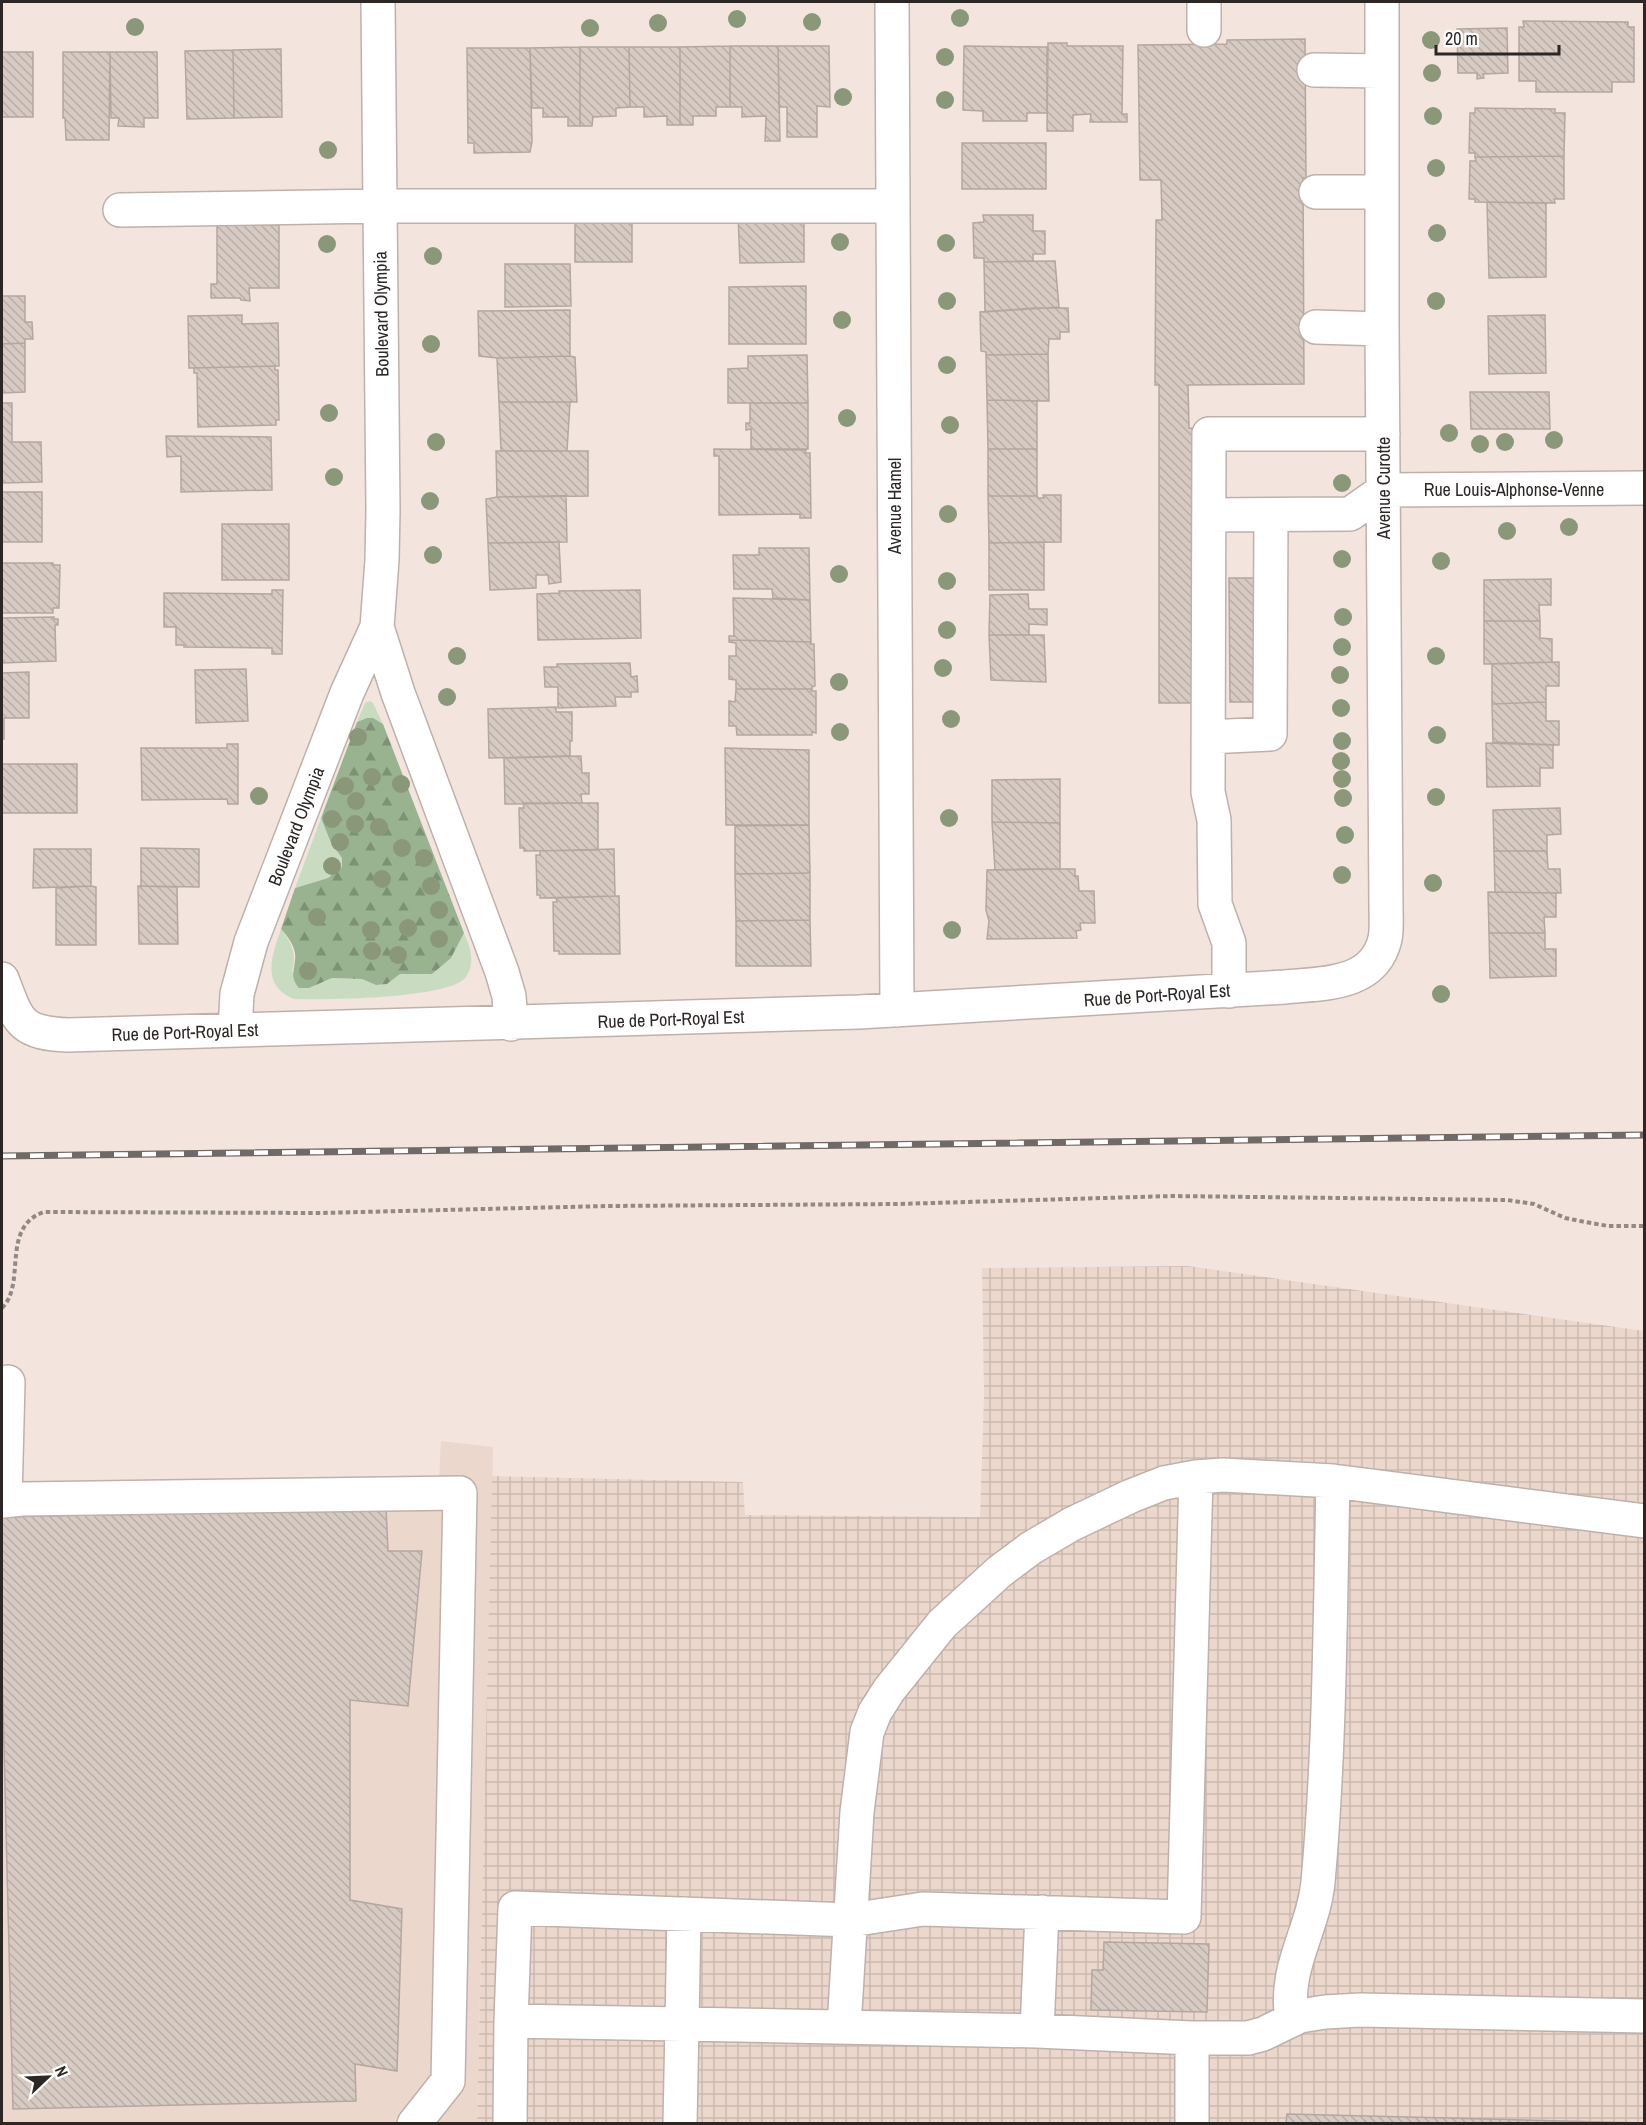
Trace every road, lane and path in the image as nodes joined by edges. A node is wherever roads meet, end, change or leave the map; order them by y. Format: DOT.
graph roads {
  1 [pos="378,2"];
  2 [pos="892,2"];
  3 [pos="1382,2"];
  4 [pos="1314,70"];
  5 [pos="1382,71"];
  6 [pos="1316,192"];
  7 [pos="1382,192"];
  8 [pos="380,206"];
  9 [pos="892,206"];
  10 [pos="120,210"];
  11 [pos="1316,327"];
  12 [pos="1382,329"];
  13 [pos="1383,434"];
  14 [pos="1644,488"];
  15 [pos="1384,490"];
  16 [pos="1209,515"];
  17 [pos="1271,515"];
  18 [pos="377,627"];
  19 [pos="1208,736"];
  20 [pos="1368,969"];
  21 [pos="2,979"];
  22 [pos="1229,991"];
  23 [pos="897,1010"];
  24 [pos="511,1024"];
  25 [pos="235,1030"];
  26 [pos="22,1220"];
  27 [pos="1644,1226"];
  28 [pos="9,1260"];
  29 [pos="2,1308"];
  30 [pos="9,1382"];
  31 [pos="1196,1477"];
  32 [pos="1333,1481"];
  33 [pos="3,1501"];
  34 [pos="1644,1521"];
  35 [pos="1042,1912"];
  36 [pos="684,1914"];
  37 [pos="851,1920"];
  38 [pos="1644,2016"];
  39 [pos="1292,2020"];
  40 [pos="511,2021"];
  41 [pos="682,2024"];
  42 [pos="844,2027"];
  43 [pos="1037,2031"];
  44 [pos="1192,2038"];
  45 [pos="414,2124"];
  46 [pos="510,2124"];
  47 [pos="680,2124"];
  48 [pos="1192,2124"];
  1 -- 8 [label="street, Boulevard Olympia"];
  2 -- 9 [label="street, Avenue Hamel"];
  3 -- 5 [label="street, Avenue Curotte"];
  4 -- 5 [label="street"];
  5 -- 7 [label="street, Avenue Curotte"];
  6 -- 7 [label="street"];
  7 -- 12 [label="street, Avenue Curotte"];
  8 -- 9 [label="street"];
  8 -- 10 [label="street"];
  8 -- 18 [label="street, Boulevard Olympia"];
  9 -- 23 [label="street, Avenue Hamel"];
  11 -- 12 [label="street"];
  12 -- 13 [label="street, Avenue Curotte"];
  13 -- 15 [label="street, Avenue Curotte"];
  13 -- 16 [label="street"];
  14 -- 15 [label="street, Rue Louis-Alphonse-Venne"];
  15 -- 17 [label="street"];
  15 -- 20 [label="street, Avenue Curotte"];
  16 -- 17 [label="street"];
  16 -- 19 [label="street"];
  17 -- 19 [label="street"];
  18 -- 24 [label="street, Boulevard Olympia"];
  18 -- 25 [label="street, Boulevard Olympia"];
  19 -- 22 [label="street"];
  20 -- 22 [label="street, Rue de Port-Royal Est"];
  21 -- 25 [label="street, Rue de Port-Royal Est"];
  22 -- 23 [label="street, Rue de Port-Royal Est"];
  23 -- 24 [label="street, Rue de Port-Royal Est"];
  24 -- 25 [label="street, Rue de Port-Royal Est"];
  26 -- 27 [label="path"];
  28 -- 29 [label="path"];
  30 -- 33 [label="street"];
  31 -- 32 [label="street"];
  31 -- 35 [label="street"];
  31 -- 37 [label="street"];
  32 -- 34 [label="street"];
  32 -- 39 [label="street"];
  33 -- 45 [label="street"];
  35 -- 37 [label="street"];
  35 -- 43 [label="street"];
  36 -- 37 [label="street"];
  36 -- 40 [label="street"];
  36 -- 41 [label="street"];
  37 -- 42 [label="street"];
  38 -- 39 [label="street"];
  39 -- 44 [label="street"];
  40 -- 41 [label="street"];
  40 -- 46 [label="street"];
  41 -- 42 [label="street"];
  41 -- 47 [label="street"];
  42 -- 43 [label="street"];
  43 -- 44 [label="street"];
  44 -- 48 [label="street"];
}
